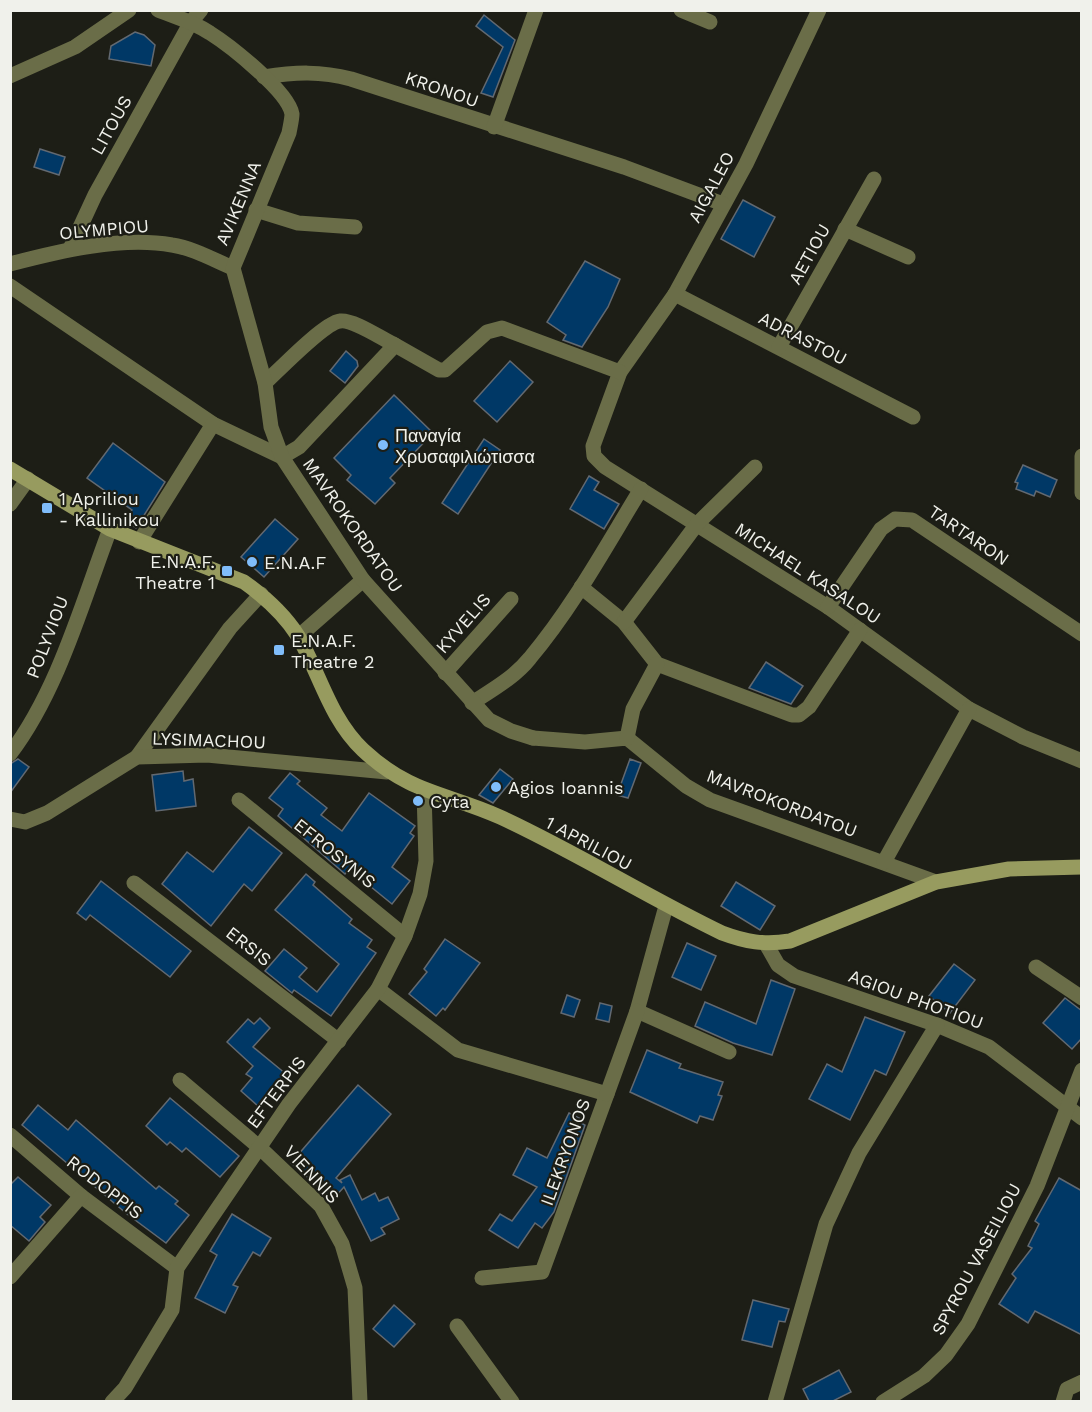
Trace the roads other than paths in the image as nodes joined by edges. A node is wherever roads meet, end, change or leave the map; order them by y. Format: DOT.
graph roads {
  1 [pos="129,10"];
  2 [pos="158,10"];
  3 [pos="536,10"];
  4 [pos="681,10"];
  5 [pos="819,10"];
  6 [pos="196,16"];
  7 [pos="710,22"];
  8 [pos="10,76"];
  9 [pos="264,77"];
  10 [pos="494,127"];
  11 [pos="874,179"];
  12 [pos="723,204"];
  13 [pos="256,210"];
  14 [pos="355,227"];
  15 [pos="845,229"];
  16 [pos="70,249"];
  17 [pos="908,257"];
  18 [pos="10,264"];
  19 [pos="233,268"];
  20 [pos="10,286"];
  21 [pos="675,294"];
  22 [pos="394,345"];
  23 [pos="779,347"];
  24 [pos="620,372"];
  25 [pos="265,383"];
  26 [pos="913,417"];
  27 [pos="213,424"];
  28 [pos="1082,456"];
  29 [pos="282,457"];
  30 [pos="755,467"];
  31 [pos="10,469"];
  32 [pos="28,479"];
  33 [pos="641,489"];
  34 [pos="1082,493"];
  35 [pos="10,504"];
  36 [pos="697,524"];
  37 [pos="110,529"];
  38 [pos="139,542"];
  39 [pos="363,580"];
  40 [pos="581,587"];
  41 [pos="261,594"];
  42 [pos="511,599"];
  43 [pos="828,608"];
  44 [pos="624,622"];
  45 [pos="860,630"];
  46 [pos="1082,634"];
  47 [pos="298,637"];
  48 [pos="657,664"];
  49 [pos="446,673"];
  50 [pos="472,703"];
  51 [pos="969,709"];
  52 [pos="627,738"];
  53 [pos="10,754"];
  54 [pos="137,757"];
  55 [pos="1082,761"];
  56 [pos="387,771"];
  57 [pos="424,791"];
  58 [pos="239,800"];
  59 [pos="10,819"];
  60 [pos="884,862"];
  61 [pos="1082,867"];
  62 [pos="134,882"];
  63 [pos="936,882"];
  64 [pos="666,906"];
  65 [pos="405,936"];
  66 [pos="765,944"];
  67 [pos="1036,967"];
  68 [pos="378,989"];
  69 [pos="1082,998"];
  70 [pos="637,1011"];
  71 [pos="936,1024"];
  72 [pos="339,1041"];
  73 [pos="729,1052"];
  74 [pos="1082,1070"];
  75 [pos="180,1080"];
  76 [pos="607,1094"];
  77 [pos="1065,1107"];
  78 [pos="1082,1118"];
  79 [pos="10,1135"];
  80 [pos="259,1147"];
  81 [pos="81,1196"];
  82 [pos="177,1268"];
  83 [pos="10,1277"];
  84 [pos="482,1278"];
  85 [pos="457,1326"];
  86 [pos="1082,1382"];
  87 [pos="112,1401"];
  88 [pos="360,1401"];
  89 [pos="512,1401"];
  90 [pos="775,1401"];
  91 [pos="883,1401"];
  92 [pos="1063,1401"];
  1 -- 8 [label="street"];
  2 -- 6 [label="street"];
  3 -- 10 [label="street"];
  4 -- 7 [label="street"];
  5 -- 12 [label="street, AIGALEO"];
  6 -- 9 [label="street"];
  6 -- 16 [label="street, LITOUS"];
  9 -- 10 [label="street, KRONOU"];
  9 -- 13 [label="street, AVIKENNA"];
  10 -- 12 [label="street, KRONOU"];
  11 -- 15 [label="street, AETIOU"];
  12 -- 21 [label="street, AIGALEO"];
  13 -- 14 [label="street"];
  13 -- 19 [label="street, AVIKENNA"];
  15 -- 17 [label="street"];
  15 -- 23 [label="street, AETIOU"];
  16 -- 18 [label="street, OLYMPIOU"];
  16 -- 19 [label="street, OLYMPIOU"];
  19 -- 25 [label="street, AVIKENNA"];
  20 -- 27 [label="street, MAVROKORDATOU"];
  21 -- 23 [label="street, ADRASTOU"];
  21 -- 24 [label="street, AIGALEO"];
  22 -- 24 [label="street"];
  22 -- 25 [label="street"];
  22 -- 29 [label="street"];
  23 -- 26 [label="street, ADRASTOU"];
  24 -- 33 [label="street, MICHAEL KASALOU"];
  25 -- 29 [label="street, AVIKENNA"];
  27 -- 29 [label="street, MAVROKORDATOU"];
  27 -- 38 [label="street"];
  28 -- 34 [label="street"];
  29 -- 39 [label="street, MAVROKORDATOU"];
  30 -- 36 [label="street"];
  31 -- 32 [label="main road, 1 APRILIOU"];
  32 -- 35 [label="street"];
  32 -- 37 [label="main road, 1 APRILIOU"];
  33 -- 36 [label="street, MICHAEL KASALOU"];
  33 -- 40 [label="street"];
  36 -- 43 [label="street, MICHAEL KASALOU"];
  36 -- 44 [label="street"];
  37 -- 38 [label="main road, 1 APRILIOU"];
  37 -- 53 [label="street, POLYVIOU"];
  38 -- 41 [label="main road, 1 APRILIOU"];
  39 -- 47 [label="street"];
  39 -- 49 [label="street, MAVROKORDATOU"];
  40 -- 44 [label="street"];
  40 -- 50 [label="street"];
  41 -- 47 [label="main road, 1 APRILIOU"];
  41 -- 54 [label="street"];
  42 -- 49 [label="street, KYVELIS"];
  43 -- 45 [label="street, MICHAEL KASALOU"];
  43 -- 46 [label="street, TARTARON"];
  44 -- 48 [label="street"];
  45 -- 48 [label="street"];
  45 -- 51 [label="street, MICHAEL KASALOU"];
  47 -- 56 [label="main road, 1 APRILIOU"];
  48 -- 52 [label="street"];
  49 -- 50 [label="street, MAVROKORDATOU"];
  50 -- 52 [label="street, MAVROKORDATOU"];
  51 -- 55 [label="street, MICHAEL KASALOU"];
  51 -- 60 [label="street"];
  52 -- 60 [label="street, MAVROKORDATOU"];
  54 -- 56 [label="street, LYSIMACHOU"];
  54 -- 59 [label="street, LYSIMACHOU"];
  56 -- 57 [label="main road, 1 APRILIOU"];
  57 -- 64 [label="main road, 1 APRILIOU"];
  57 -- 65 [label="street, EFTERPIS"];
  58 -- 65 [label="street, EFROSYNIS"];
  60 -- 63 [label="street, MAVROKORDATOU"];
  61 -- 63 [label="main road, 1 APRILIOU"];
  62 -- 72 [label="street, ERSIS"];
  63 -- 66 [label="main road, 1 APRILIOU"];
  64 -- 66 [label="main road, 1 APRILIOU"];
  64 -- 70 [label="street"];
  65 -- 68 [label="street, EFTERPIS"];
  66 -- 71 [label="street, AGIOU PHOTIOU"];
  67 -- 69 [label="street"];
  68 -- 72 [label="street, EFTERPIS"];
  68 -- 76 [label="street, ILEKRYONOS"];
  70 -- 73 [label="street"];
  70 -- 76 [label="street"];
  71 -- 77 [label="street, AGIOU PHOTIOU"];
  71 -- 90 [label="street"];
  72 -- 80 [label="street, EFTERPIS"];
  74 -- 77 [label="street, SPYROU VASEILIOU"];
  75 -- 80 [label="street, VIENNIS"];
  76 -- 84 [label="street, ILEKRYONOS"];
  77 -- 78 [label="street, AGIOU PHOTIOU"];
  77 -- 91 [label="street, SPYROU VASEILIOU"];
  79 -- 81 [label="street, RODOPPIS"];
  80 -- 82 [label="street, EFTERPIS"];
  80 -- 88 [label="street, VIENNIS"];
  81 -- 82 [label="street, RODOPPIS"];
  81 -- 83 [label="street"];
  82 -- 87 [label="street, EFTERPIS"];
  85 -- 89 [label="street"];
  86 -- 92 [label="street"];
}
